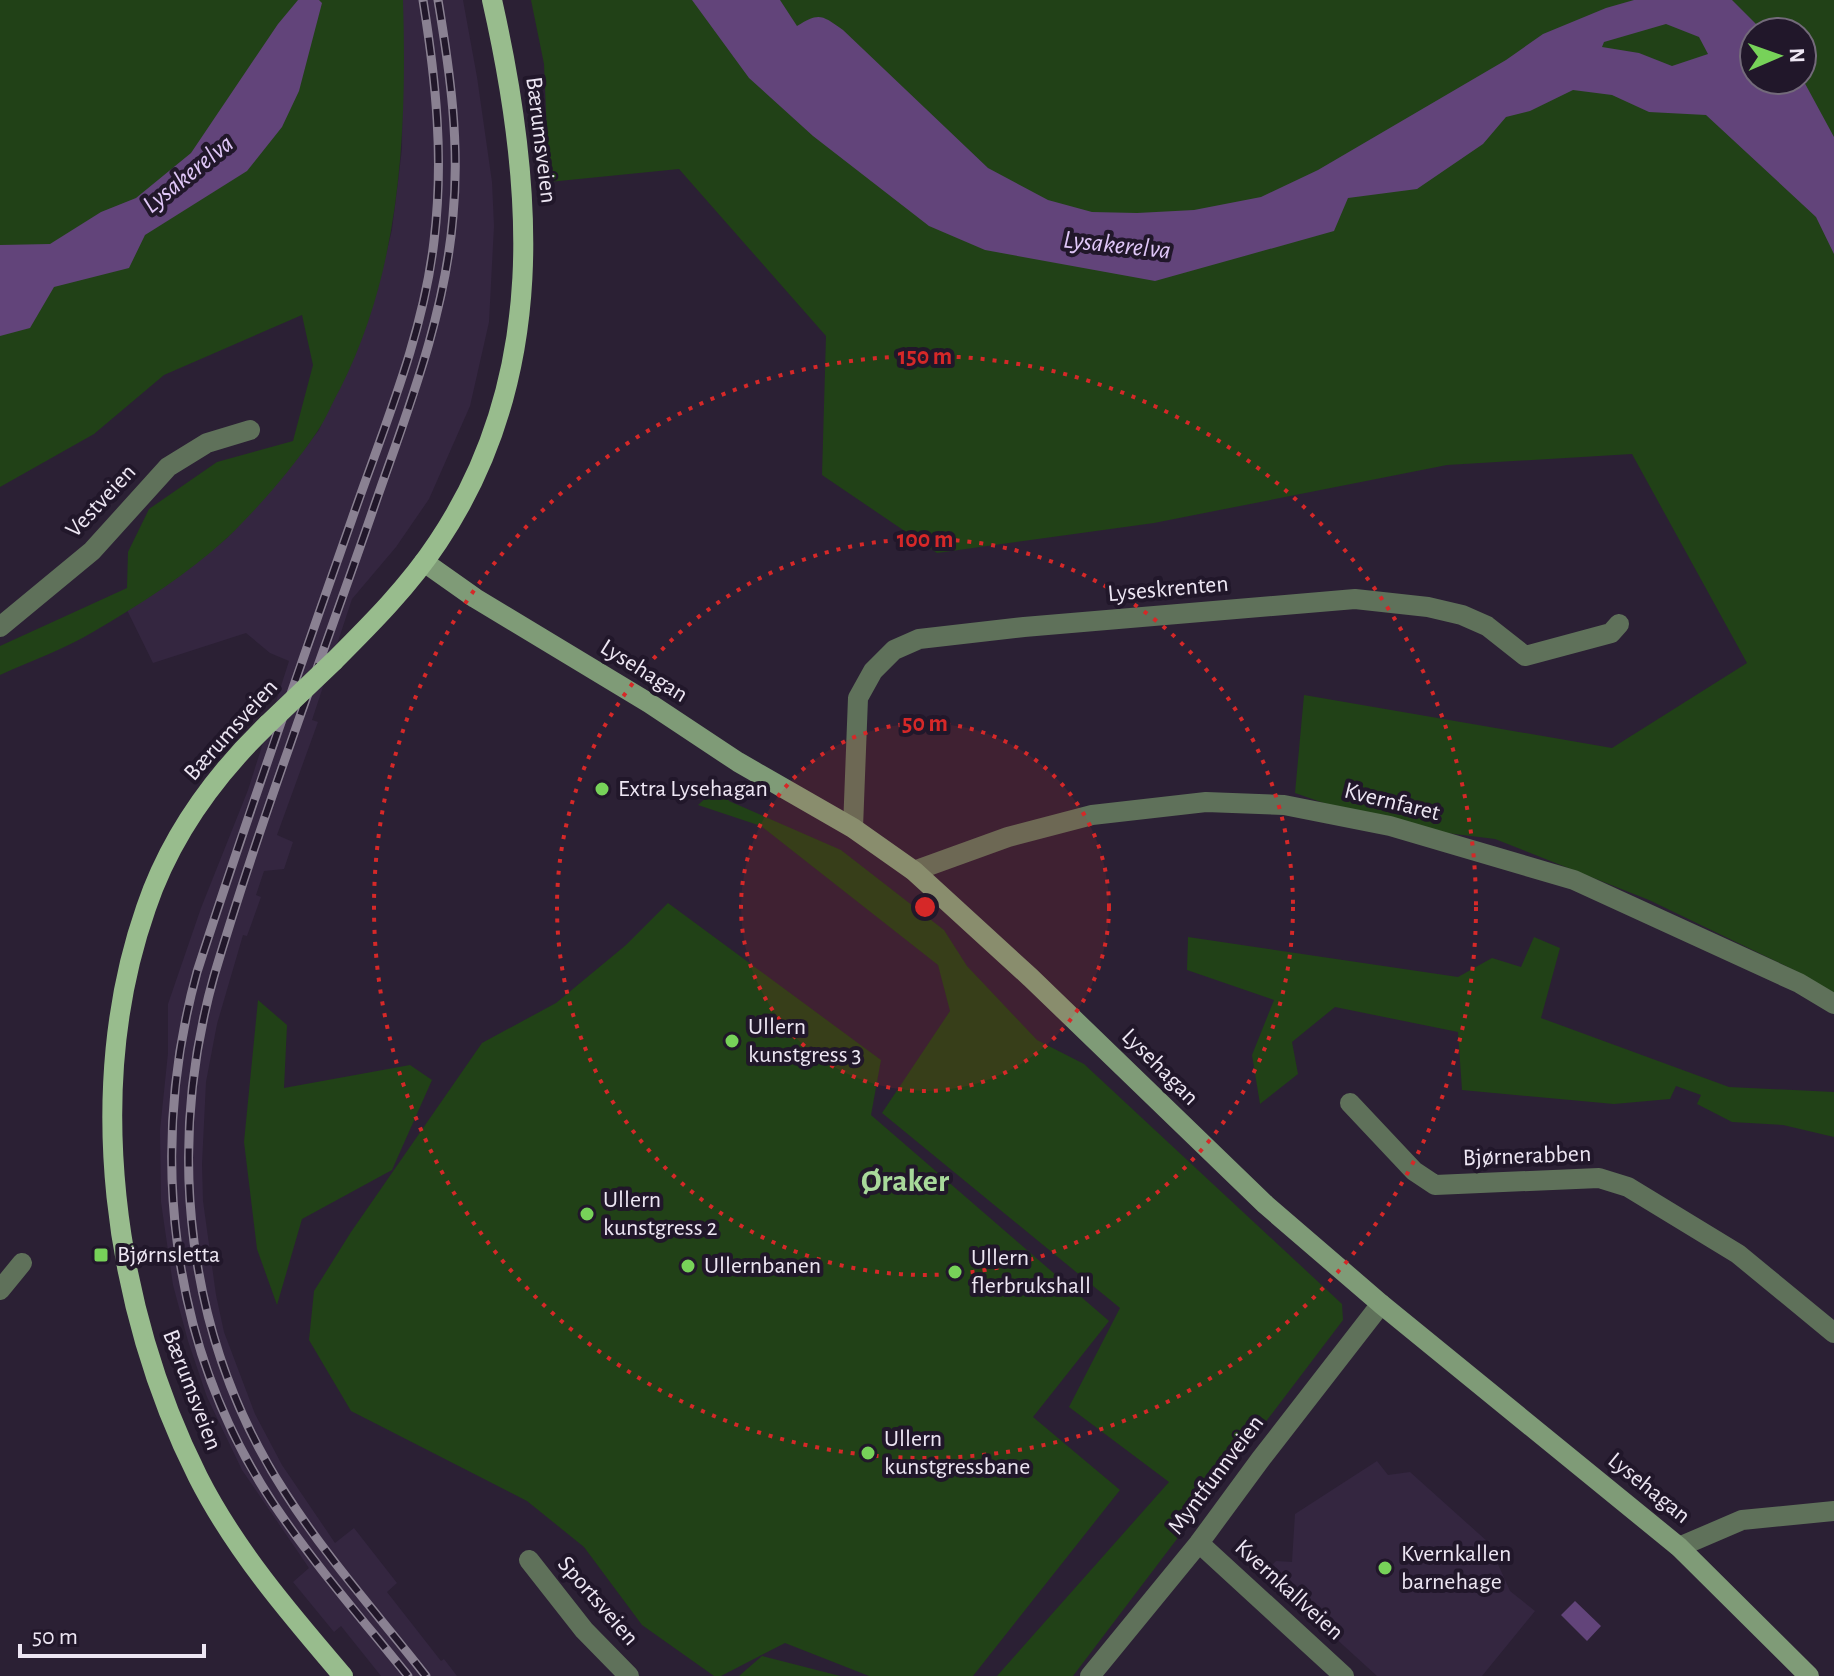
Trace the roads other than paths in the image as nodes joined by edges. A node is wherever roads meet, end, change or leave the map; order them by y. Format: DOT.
graph roads {
  1 [pos="493,3"];
  2 [pos="250,430"];
  3 [pos="424,562"];
  4 [pos="1619,624"];
  5 [pos="0,627"];
  6 [pos="853,828"];
  7 [pos="914,871"];
  8 [pos="1834,1004"];
  9 [pos="1350,1103"];
  10 [pos="22,1263"];
  11 [pos="0,1290"];
  12 [pos="1381,1304"];
  13 [pos="1834,1333"];
  14 [pos="1834,1511"];
  15 [pos="1199,1543"];
  16 [pos="1679,1547"];
  17 [pos="529,1560"];
  18 [pos="343,1676"];
  19 [pos="629,1676"];
  20 [pos="1090,1676"];
  21 [pos="1344,1676"];
  22 [pos="1809,1676"];
  1 -- 3 [label="main road, Bærumsveien"];
  2 -- 5 [label="street, Vestveien"];
  3 -- 6 [label="street, Lysehagan"];
  3 -- 18 [label="main road, Bærumsveien, bridge"];
  4 -- 6 [label="street, Lyseskrenten"];
  6 -- 7 [label="street, Lysehagan"];
  7 -- 8 [label="street, Kvernfaret"];
  7 -- 12 [label="street, Lysehagan"];
  9 -- 13 [label="street, Bjørnerabben"];
  10 -- 11 [label="street"];
  12 -- 15 [label="street, Myntfunnveien"];
  12 -- 16 [label="street, Lysehagan"];
  14 -- 16 [label="street"];
  15 -- 20 [label="street, Myntfunnveien"];
  15 -- 21 [label="street, Kvernkallveien"];
  16 -- 22 [label="street, Lysehagan"];
  17 -- 19 [label="street, Sportsveien"];
}
